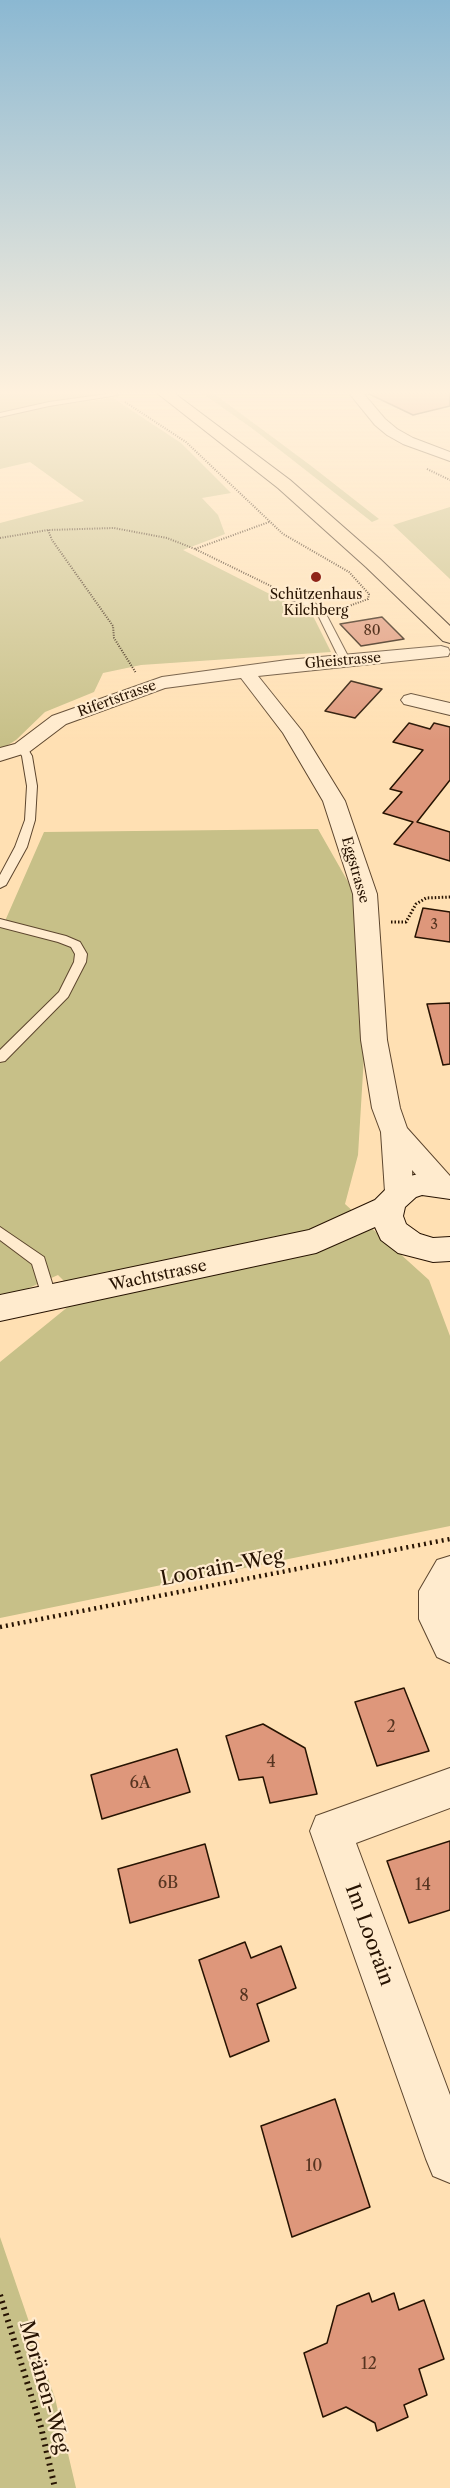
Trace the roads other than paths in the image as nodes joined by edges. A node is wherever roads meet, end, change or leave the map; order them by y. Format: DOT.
graph roads {
  1 [pos="312,509"];
  2 [pos="290,596"];
  3 [pos="446,644"];
  4 [pos="345,660"];
  5 [pos="244,671"];
  6 [pos="411,700"];
  7 [pos="450,709"];
  8 [pos="22,748"];
  9 [pos="0,755"];
  10 [pos="0,885"];
  11 [pos="0,922"];
  12 [pos="0,1058"];
  13 [pos="394,1132"];
  14 [pos="445,1187"];
  15 [pos="393,1200"];
  16 [pos="0,1232"];
  17 [pos="400,1238"];
  18 [pos="316,1240"];
  19 [pos="444,1255"];
  20 [pos="49,1299"];
  21 [pos="0,1308"];
  22 [pos="450,1572"];
  23 [pos="450,1646"];
  24 [pos="450,1788"];
  25 [pos="450,2159"];
  1 -- 3 [label="highway"];
  2 -- 4 [label="lane"];
  3 -- 4 [label="street, Gheistrasse"];
  4 -- 5 [label="street, Gheistrasse"];
  5 -- 8 [label="street, Rifertstrasse"];
  5 -- 13 [label="street, Eggstrasse"];
  6 -- 7 [label="street"];
  8 -- 9 [label="street, Rifertstrasse"];
  8 -- 10 [label="lane"];
  11 -- 12 [label="lane"];
  13 -- 14 [label="street, Eggstrasse"];
  13 -- 15 [label="street, Eggstrasse"];
  14 -- 15 [label="main road, Wachtstrasse"];
  15 -- 17 [label="main road"];
  15 -- 18 [label="main road, Wachtstrasse"];
  16 -- 20 [label="lane"];
  17 -- 18 [label="main road, Wachtstrasse"];
  17 -- 19 [label="main road"];
  18 -- 20 [label="main road, Wachtstrasse"];
  20 -- 21 [label="main road, Wachtstrasse"];
  22 -- 23 [label="street"];
  24 -- 25 [label="street, Im Loorain"];
}
